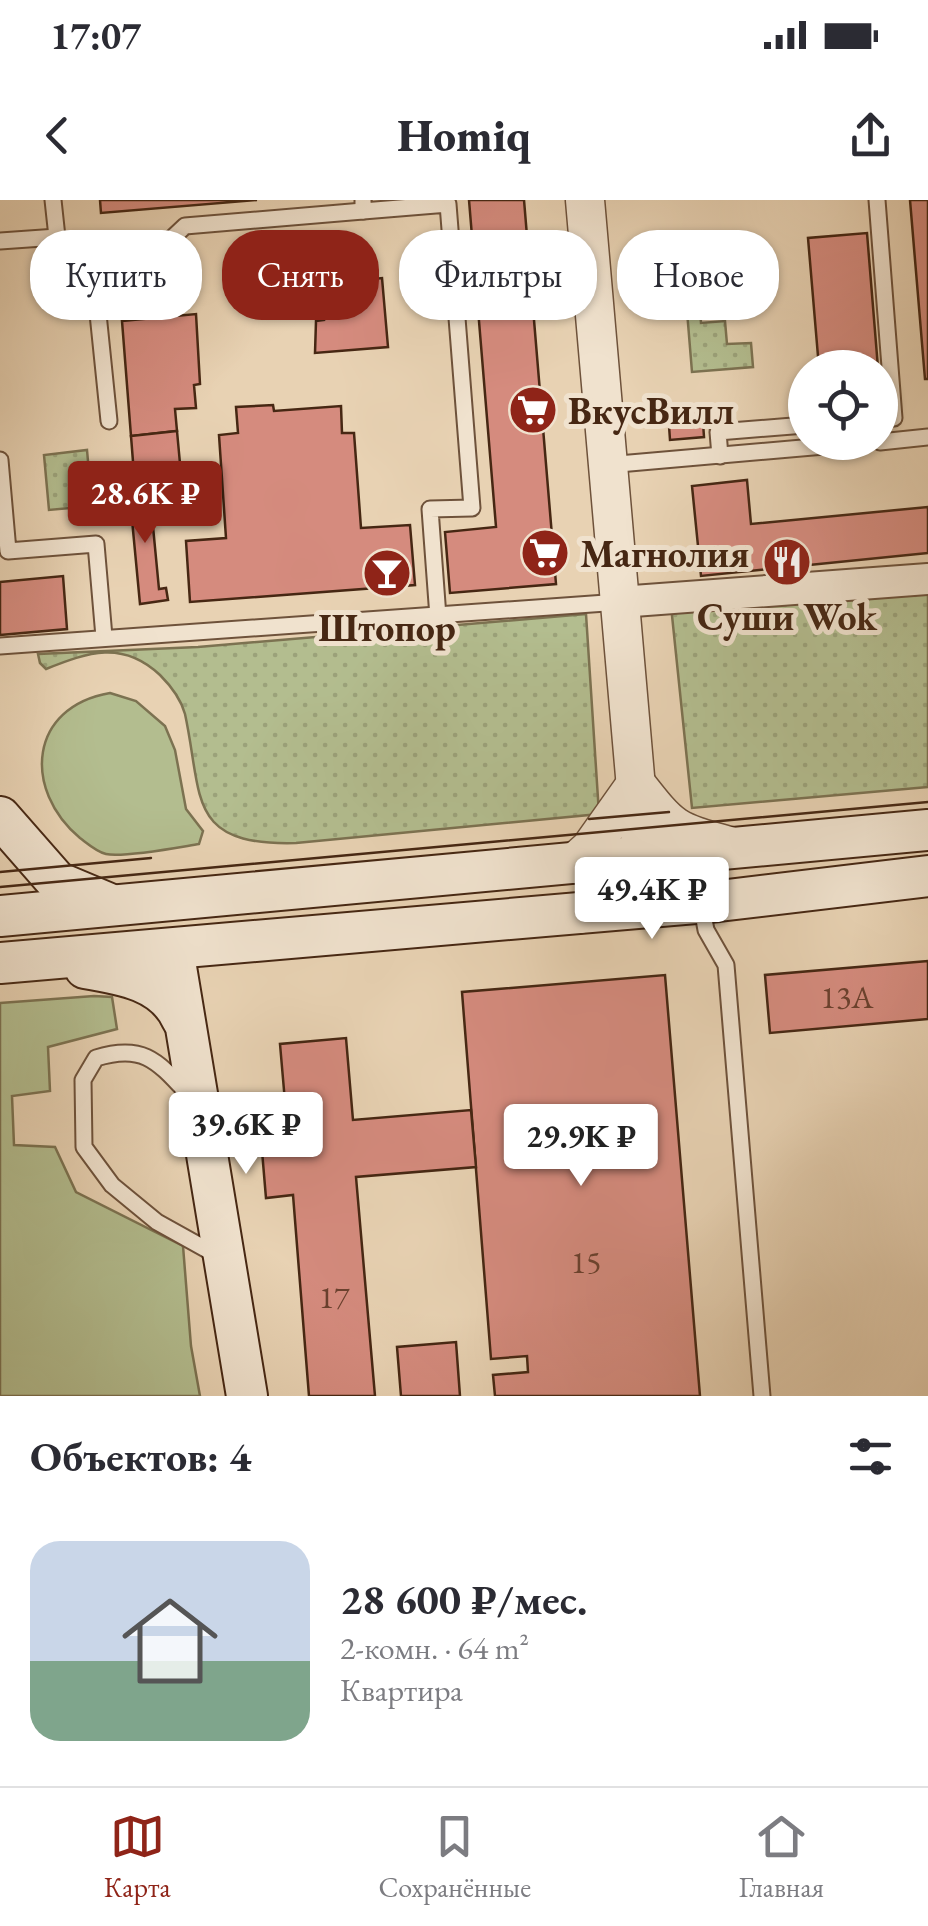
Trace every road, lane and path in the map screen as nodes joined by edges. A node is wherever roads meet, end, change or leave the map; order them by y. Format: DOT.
graph roads {
  1 [pos="54,200"];
  2 [pos="585,200"];
  3 [pos="877,200"];
  4 [pos="363,205"];
  5 [pos="56,230"];
  6 [pos="181,230"];
  7 [pos="30,239"];
  8 [pos="0,242"];
  9 [pos="99,320"];
  10 [pos="889,350"];
  11 [pos="109,421"];
  12 [pos="788,426"];
  13 [pos="928,437"];
  14 [pos="898,440"];
  15 [pos="788,450"];
  16 [pos="720,456"];
  17 [pos="0,460"];
  18 [pos="608,466"];
  19 [pos="928,579"];
  20 [pos="620,602"];
  21 [pos="438,616"];
  22 [pos="104,637"];
  23 [pos="0,646"];
  24 [pos="636,784"];
  25 [pos="0,817"];
  26 [pos="928,830"];
  27 [pos="735,847"];
  28 [pos="642,858"];
  29 [pos="572,864"];
  30 [pos="928,876"];
  31 [pos="216,895"];
  32 [pos="710,902"];
  33 [pos="113,904"];
  34 [pos="579,914"];
  35 [pos="0,916"];
  36 [pos="172,950"];
  37 [pos="13,962"];
  38 [pos="182,1019"];
  39 [pos="198,1107"];
  40 [pos="224,1259"];
  41 [pos="246,1396"];
  42 [pos="762,1396"];
  1 -- 5 [label="lane"];
  2 -- 18 [label="street"];
  3 -- 10 [label="lane"];
  4 -- 6 [label="lane"];
  4 -- 21 [label="lane"];
  7 -- 8 [label="lane"];
  9 -- 11 [label="lane"];
  12 -- 16 [label="lane"];
  13 -- 14 [label="lane"];
  15 -- 16 [label="lane"];
  16 -- 18 [label="lane"];
  17 -- 22 [label="lane"];
  18 -- 20 [label="street"];
  19 -- 20 [label="street"];
  20 -- 21 [label="lane"];
  20 -- 24 [label="street"];
  21 -- 22 [label="lane"];
  22 -- 23 [label="lane"];
  24 -- 27 [label="street"];
  24 -- 28 [label="street"];
  24 -- 29 [label="street"];
  25 -- 33 [label="main road"];
  26 -- 27 [label="main road"];
  27 -- 28 [label="main road"];
  28 -- 29 [label="main road"];
  28 -- 32 [label="street"];
  28 -- 34 [label="street"];
  29 -- 31 [label="main road"];
  30 -- 32 [label="main road"];
  31 -- 33 [label="main road"];
  31 -- 36 [label="main road"];
  32 -- 34 [label="main road"];
  32 -- 42 [label="lane"];
  33 -- 35 [label="main road"];
  33 -- 36 [label="main road"];
  34 -- 36 [label="main road"];
  36 -- 37 [label="main road"];
  36 -- 38 [label="main road"];
  37 -- 38 [label="main road"];
  38 -- 39 [label="main road"];
  39 -- 40 [label="main road"];
  39 -- 40 [label="lane"];
  40 -- 41 [label="main road"];
}
